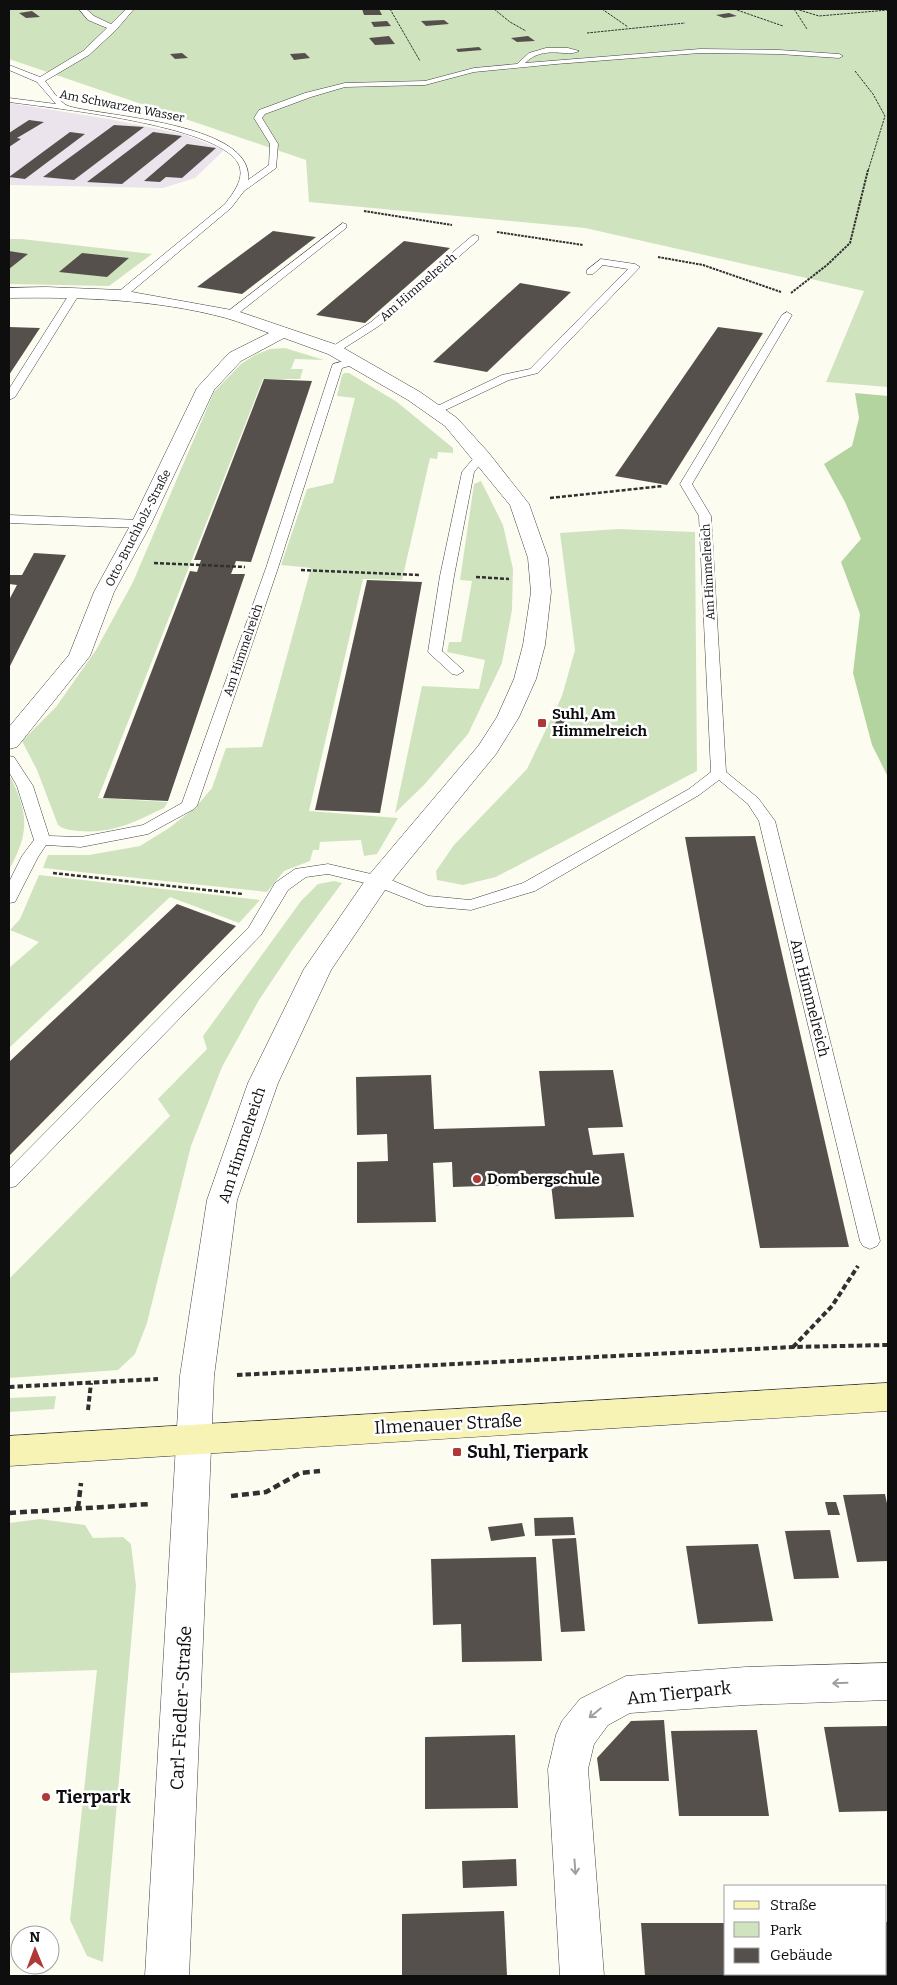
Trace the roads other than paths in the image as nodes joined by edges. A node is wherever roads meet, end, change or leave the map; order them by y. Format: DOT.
graph roads {
  1 [pos="82,9"];
  2 [pos="130,9"];
  3 [pos="113,28"];
  4 [pos="839,56"];
  5 [pos="610,58"];
  6 [pos="518,66"];
  7 [pos="9,67"];
  8 [pos="40,80"];
  9 [pos="9,100"];
  10 [pos="63,107"];
  11 [pos="241,189"];
  12 [pos="343,226"];
  13 [pos="475,238"];
  14 [pos="590,272"];
  15 [pos="9,293"];
  16 [pos="75,293"];
  17 [pos="121,295"];
  18 [pos="231,314"];
  19 [pos="787,314"];
  20 [pos="283,332"];
  21 [pos="334,350"];
  22 [pos="356,361"];
  23 [pos="9,397"];
  24 [pos="435,411"];
  25 [pos="481,456"];
  26 [pos="9,519"];
  27 [pos="141,524"];
  28 [pos="456,671"];
  29 [pos="9,742"];
  30 [pos="9,760"];
  31 [pos="719,772"];
  32 [pos="42,840"];
  33 [pos="378,881"];
  34 [pos="9,898"];
  35 [pos="9,1181"];
  36 [pos="870,1241"];
  37 [pos="888,1397"];
  38 [pos="194,1440"];
  39 [pos="9,1451"];
  40 [pos="888,1681"];
  41 [pos="167,1976"];
  42 [pos="582,1976"];
  1 -- 3 [label="lane"];
  2 -- 3 [label="lane"];
  3 -- 8 [label="lane"];
  4 -- 5 [label="lane"];
  5 -- 6 [label="lane"];
  5 -- 6 [label="lane"];
  6 -- 11 [label="lane"];
  7 -- 8 [label="lane"];
  8 -- 10 [label="lane"];
  9 -- 10 [label="lane, Am Schwarzen Wasser"];
  10 -- 11 [label="lane, Am Schwarzen Wasser"];
  11 -- 17 [label="lane"];
  12 -- 18 [label="lane"];
  13 -- 21 [label="lane, Am Himmelreich"];
  14 -- 24 [label="lane"];
  15 -- 16 [label="street, Am Himmelreich"];
  16 -- 17 [label="street, Am Himmelreich"];
  16 -- 23 [label="lane"];
  17 -- 18 [label="street, Am Himmelreich"];
  18 -- 20 [label="street, Am Himmelreich"];
  19 -- 31 [label="lane, Am Himmelreich"];
  20 -- 21 [label="street, Am Himmelreich"];
  20 -- 27 [label="street, Otto-Bruchholz-Straße"];
  21 -- 22 [label="street, Am Himmelreich"];
  22 -- 24 [label="street, Am Himmelreich"];
  22 -- 32 [label="lane, Am Himmelreich"];
  24 -- 25 [label="street, Am Himmelreich"];
  25 -- 28 [label="lane"];
  25 -- 33 [label="street, Am Himmelreich"];
  26 -- 27 [label="lane"];
  27 -- 29 [label="street, Otto-Bruchholz-Straße"];
  30 -- 32 [label="lane"];
  31 -- 33 [label="lane"];
  31 -- 36 [label="lane, Am Himmelreich"];
  32 -- 34 [label="lane"];
  33 -- 35 [label="lane"];
  33 -- 38 [label="street, Am Himmelreich"];
  37 -- 38 [label="main road, Ilmenauer Straße"];
  38 -- 39 [label="main road, Ilmenauer Straße"];
  38 -- 41 [label="street, Carl-Fiedler-Straße"];
  40 -- 42 [label="street, Am Tierpark, one-way"];
}
